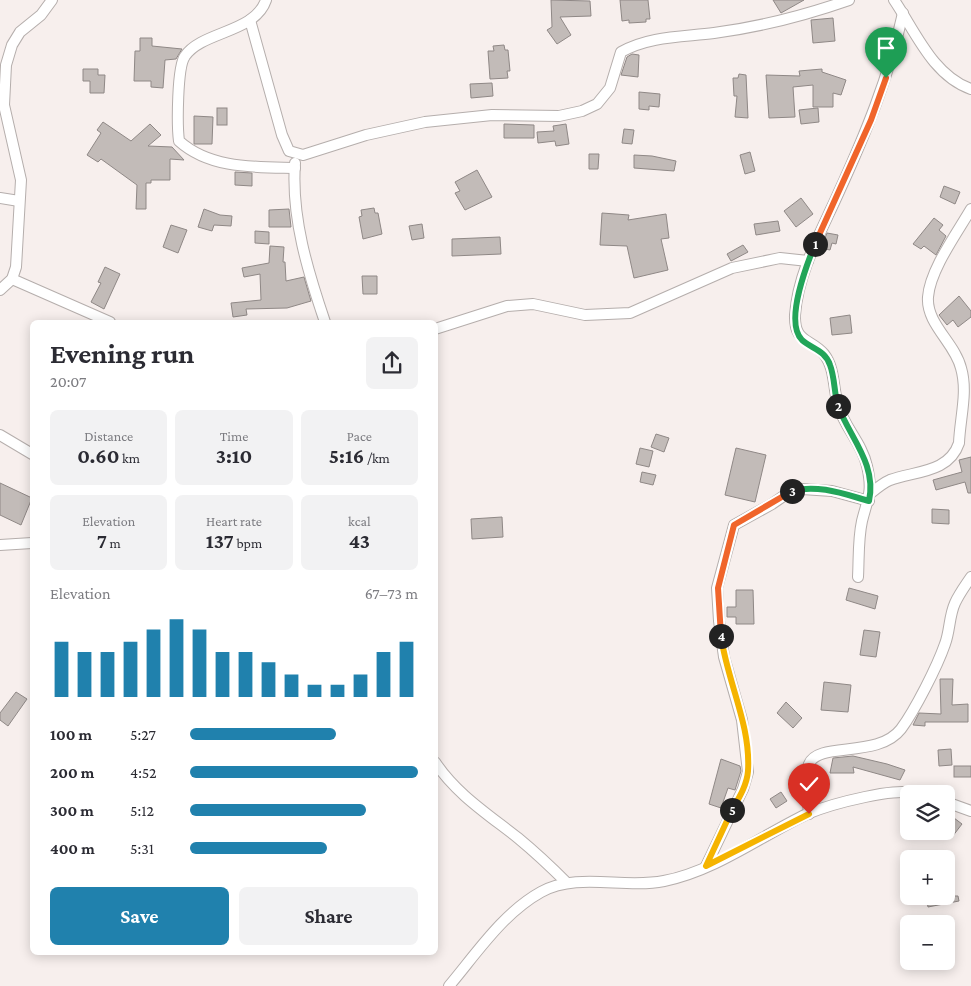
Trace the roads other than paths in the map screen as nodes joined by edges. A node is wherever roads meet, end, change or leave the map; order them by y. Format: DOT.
graph roads {
  1 [pos="52,0"];
  2 [pos="266,0"];
  3 [pos="849,0"];
  4 [pos="894,0"];
  5 [pos="902,13"];
  6 [pos="250,20"];
  7 [pos="971,89"];
  8 [pos="296,154"];
  9 [pos="295,168"];
  10 [pos="0,198"];
  11 [pos="19,201"];
  12 [pos="971,209"];
  13 [pos="808,261"];
  14 [pos="12,279"];
  15 [pos="0,290"];
  16 [pos="105,320"];
  17 [pos="324,320"];
  18 [pos="438,328"];
  19 [pos="968,393"];
  20 [pos="0,435"];
  21 [pos="30,453"];
  22 [pos="870,497"];
  23 [pos="30,543"];
  24 [pos="0,545"];
  25 [pos="858,577"];
  26 [pos="971,577"];
  27 [pos="438,766"];
  28 [pos="900,793"];
  29 [pos="955,805"];
  30 [pos="971,811"];
  31 [pos="809,814"];
  32 [pos="706,866"];
  33 [pos="567,883"];
  34 [pos="448,986"];
  1 -- 11 [label="street"];
  2 -- 6 [label="street"];
  3 -- 8 [label="street"];
  4 -- 5 [label="street"];
  5 -- 7 [label="street"];
  5 -- 13 [label="street"];
  6 -- 8 [label="street"];
  6 -- 9 [label="street"];
  8 -- 9 [label="street"];
  9 -- 17 [label="street"];
  10 -- 11 [label="street"];
  11 -- 14 [label="street"];
  12 -- 19 [label="street"];
  13 -- 18 [label="street"];
  13 -- 22 [label="street"];
  14 -- 15 [label="street"];
  14 -- 16 [label="street"];
  19 -- 22 [label="street"];
  20 -- 21 [label="street"];
  22 -- 25 [label="street"];
  22 -- 32 [label="street"];
  23 -- 24 [label="street"];
  26 -- 31 [label="street"];
  27 -- 33 [label="street"];
  28 -- 31 [label="street"];
  29 -- 30 [label="street"];
  31 -- 32 [label="street"];
  32 -- 33 [label="street"];
  33 -- 34 [label="street"];
}
